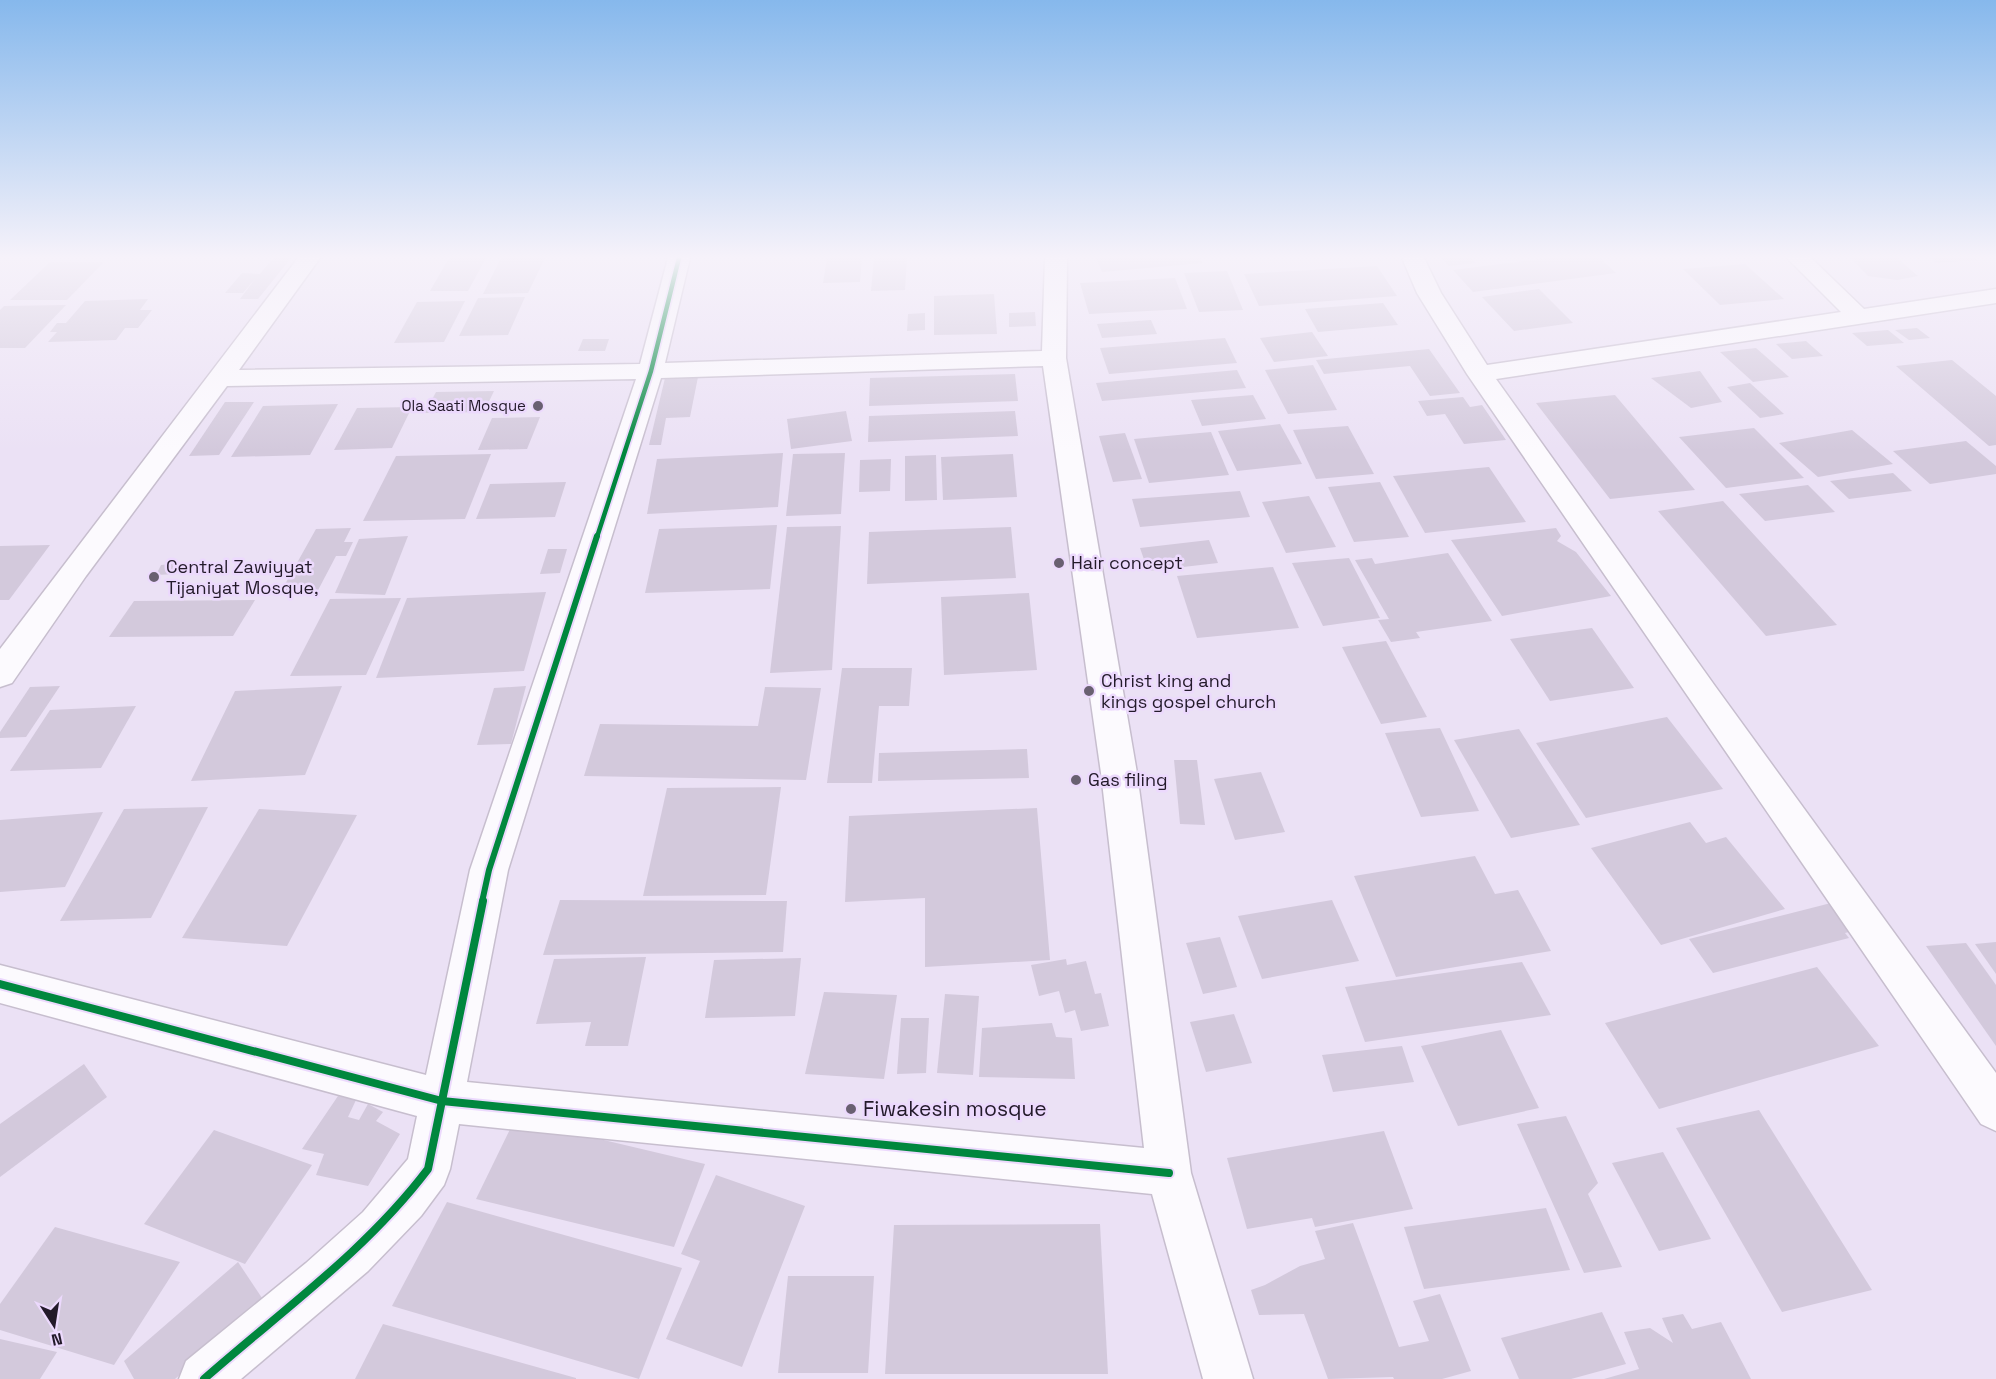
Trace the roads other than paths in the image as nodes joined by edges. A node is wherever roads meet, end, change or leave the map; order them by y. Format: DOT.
graph roads {
  1 [pos="263,322"];
  2 [pos="663,322"];
  3 [pos="1054,322"];
  4 [pos="1447,322"];
  5 [pos="1817,322"];
  6 [pos="1053,358"];
  7 [pos="651,371"];
  8 [pos="1480,374"];
  9 [pos="223,378"];
  10 [pos="0,674"];
  11 [pos="0,984"];
  12 [pos="442,1101"];
  13 [pos="1996,1109"];
  14 [pos="1169,1173"];
  15 [pos="204,1379"];
  16 [pos="1228,1379"];
  1 -- 9 [label="street"];
  2 -- 7 [label="street"];
  3 -- 6 [label="street"];
  4 -- 8 [label="street"];
  5 -- 8 [label="street"];
  6 -- 7 [label="street"];
  6 -- 14 [label="street"];
  7 -- 9 [label="street"];
  7 -- 12 [label="street"];
  8 -- 13 [label="street"];
  9 -- 10 [label="street"];
  11 -- 12 [label="street"];
  12 -- 14 [label="street"];
  12 -- 15 [label="street"];
  14 -- 16 [label="street"];
}
